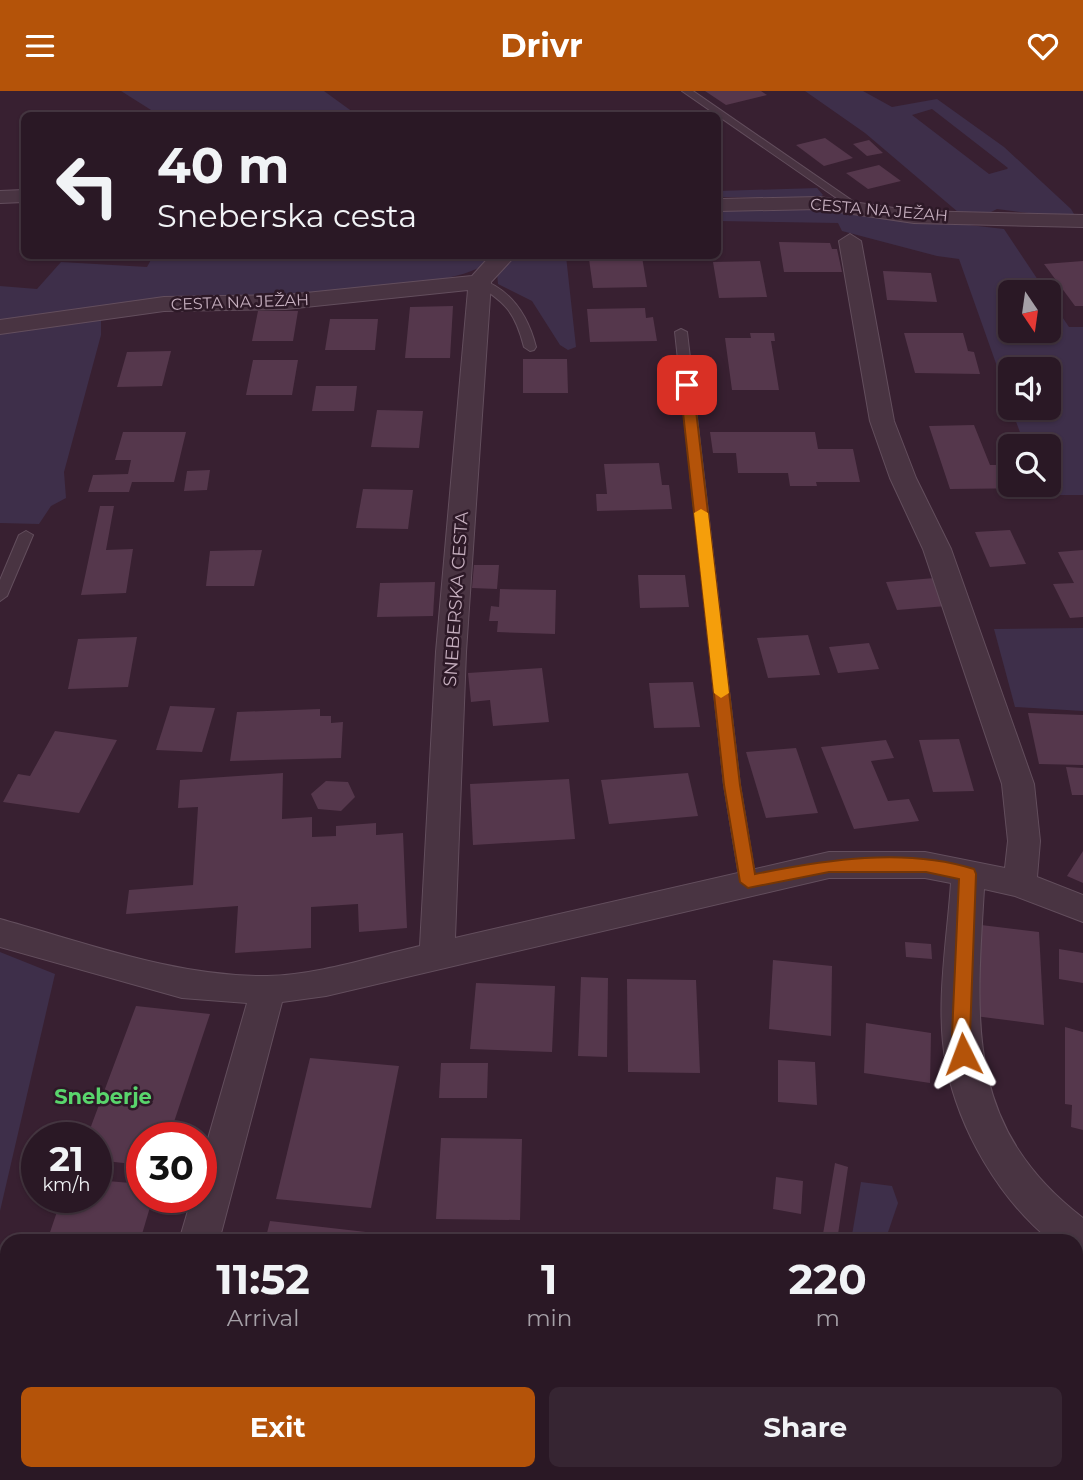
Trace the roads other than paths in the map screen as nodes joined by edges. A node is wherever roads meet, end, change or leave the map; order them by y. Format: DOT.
graph roads {
  1 [pos="687,91"];
  2 [pos="718,112"];
  3 [pos="721,114"];
  4 [pos="21,196"];
  5 [pos="0,197"];
  6 [pos="721,205"];
  7 [pos="855,206"];
  8 [pos="1083,221"];
  9 [pos="850,241"];
  10 [pos="501,259"];
  11 [pos="480,282"];
  12 [pos="0,327"];
  13 [pos="681,332"];
  14 [pos="530,347"];
  15 [pos="26,535"];
  16 [pos="0,596"];
  17 [pos="968,874"];
  18 [pos="748,882"];
  19 [pos="1020,884"];
  20 [pos="1083,909"];
  21 [pos="0,933"];
  22 [pos="437,954"];
  23 [pos="268,990"];
  24 [pos="201,1234"];
  25 [pos="1072,1234"];
  1 -- 2 [label="lane"];
  3 -- 7 [label="lane"];
  4 -- 5 [label="street"];
  6 -- 7 [label="street, CESTA NA JEŽAH"];
  7 -- 8 [label="street, CESTA NA JEŽAH"];
  9 -- 19 [label="street"];
  10 -- 11 [label="street"];
  11 -- 12 [label="street, CESTA NA JEŽAH"];
  11 -- 14 [label="lane"];
  11 -- 22 [label="street, SNEBERSKA CESTA"];
  13 -- 18 [label="lane"];
  15 -- 16 [label="lane"];
  17 -- 18 [label="street"];
  17 -- 19 [label="street"];
  17 -- 25 [label="street"];
  18 -- 22 [label="street"];
  19 -- 20 [label="street"];
  21 -- 23 [label="street"];
  22 -- 23 [label="street"];
  23 -- 24 [label="street"];
}
